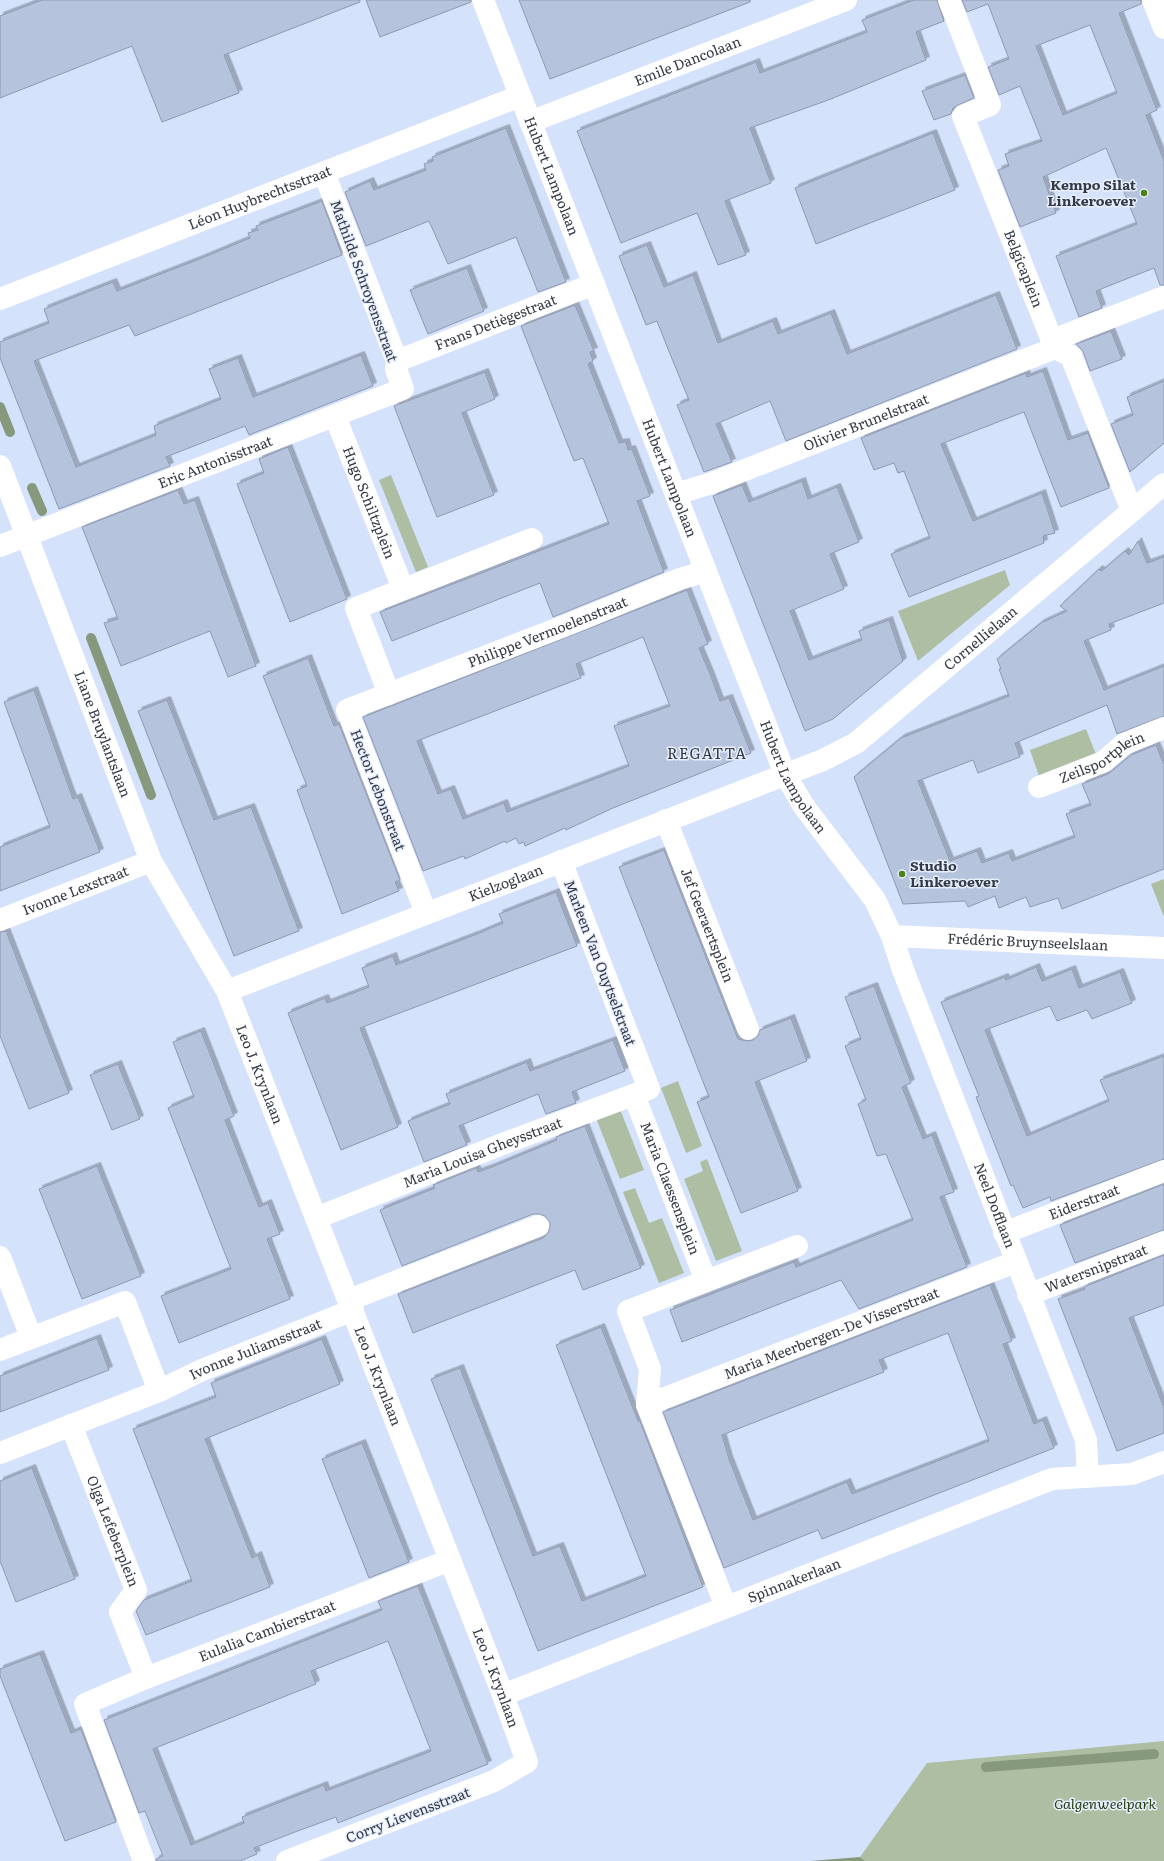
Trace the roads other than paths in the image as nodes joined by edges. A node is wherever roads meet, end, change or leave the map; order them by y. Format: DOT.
graph roads {
  1 [pos="482,0"];
  2 [pos="846,0"];
  3 [pos="949,0"];
  4 [pos="1153,0"];
  5 [pos="1164,28"];
  6 [pos="520,96"];
  7 [pos="530,122"];
  8 [pos="324,173"];
  9 [pos="594,284"];
  10 [pos="1164,297"];
  11 [pos="0,299"];
  12 [pos="1055,348"];
  13 [pos="397,361"];
  14 [pos="403,389"];
  15 [pos="335,416"];
  16 [pos="0,466"];
  17 [pos="1164,484"];
  18 [pos="676,494"];
  19 [pos="1132,511"];
  20 [pos="27,535"];
  21 [pos="532,539"];
  22 [pos="0,546"];
  23 [pos="706,571"];
  24 [pos="403,588"];
  25 [pos="389,694"];
  26 [pos="1164,728"];
  27 [pos="786,774"];
  28 [pos="1039,787"];
  29 [pos="666,820"];
  30 [pos="151,861"];
  31 [pos="561,861"];
  32 [pos="426,914"];
  33 [pos="0,920"];
  34 [pos="892,936"];
  35 [pos="1164,948"];
  36 [pos="227,991"];
  37 [pos="748,1030"];
  38 [pos="641,1092"];
  39 [pos="1164,1172"];
  40 [pos="316,1218"];
  41 [pos="538,1226"];
  42 [pos="1004,1233"];
  43 [pos="1164,1242"];
  44 [pos="797,1246"];
  45 [pos="0,1257"];
  46 [pos="1015,1262"];
  47 [pos="706,1281"];
  48 [pos="1028,1295"];
  49 [pos="351,1305"];
  50 [pos="31,1337"];
  51 [pos="0,1350"];
  52 [pos="159,1390"];
  53 [pos="647,1405"];
  54 [pos="71,1425"];
  55 [pos="0,1453"];
  56 [pos="1164,1462"];
  57 [pos="1088,1477"];
  58 [pos="450,1560"];
  59 [pos="726,1608"];
  60 [pos="146,1678"];
  61 [pos="503,1695"];
  62 [pos="527,1762"];
  63 [pos="144,1861"];
  64 [pos="287,1861"];
  1 -- 6 [label="street, Hubert Lampolaan"];
  2 -- 7 [label="street, Emile Dancolaan"];
  3 -- 12 [label="street, Belgicaplein"];
  4 -- 5 [label="street"];
  6 -- 7 [label="street, Hubert Lampolaan"];
  6 -- 8 [label="street, Léon Huybrechtsstraat"];
  7 -- 9 [label="street, Hubert Lampolaan"];
  8 -- 11 [label="street, Léon Huybrechtsstraat"];
  8 -- 13 [label="street, Mathilde Schroyensstraat"];
  9 -- 13 [label="street, Frans Detiègestraat"];
  9 -- 18 [label="street, Hubert Lampolaan"];
  10 -- 12 [label="street"];
  12 -- 18 [label="street, Olivier Brunelstraat"];
  12 -- 19 [label="street"];
  13 -- 14 [label="street, Mathilde Schroyensstraat"];
  14 -- 15 [label="street, Eric Antonisstraat"];
  15 -- 20 [label="street, Eric Antonisstraat"];
  15 -- 24 [label="street, Hugo Schiltzplein"];
  16 -- 20 [label="street, Liane Bruylantslaan"];
  17 -- 19 [label="street, Cornellielaan"];
  18 -- 23 [label="street, Hubert Lampolaan"];
  19 -- 27 [label="street, Cornellielaan"];
  20 -- 22 [label="street, Eric Antonisstraat"];
  20 -- 30 [label="street, Liane Bruylantslaan"];
  21 -- 24 [label="street"];
  23 -- 25 [label="street, Philippe Vermoelenstraat"];
  23 -- 27 [label="street, Hubert Lampolaan"];
  24 -- 25 [label="street"];
  25 -- 32 [label="street, Hector Lebonstraat"];
  26 -- 28 [label="street, Zeilsportplein"];
  27 -- 29 [label="street, Kielzoglaan"];
  27 -- 34 [label="street, Hubert Lampolaan"];
  29 -- 31 [label="street, Kielzoglaan"];
  29 -- 37 [label="street, Jef Geeraertsplein"];
  30 -- 33 [label="street, Ivonne Lexstraat"];
  30 -- 36 [label="street, Liane Bruylantslaan"];
  31 -- 32 [label="street, Kielzoglaan"];
  31 -- 38 [label="street, Marleen Van Ouytselstraat"];
  32 -- 36 [label="street, Kielzoglaan"];
  34 -- 35 [label="street, Frédéric Bruynseelslaan"];
  34 -- 42 [label="street, Neel Dofflaan"];
  36 -- 40 [label="street, Leo J. Krynlaan"];
  38 -- 40 [label="street, Maria Louisa Gheysstraat"];
  38 -- 47 [label="street, Maria Claessensplein"];
  39 -- 42 [label="street, Eiderstraat"];
  40 -- 49 [label="street, Leo J. Krynlaan"];
  41 -- 49 [label="street, Ivonne Juliamsstraat"];
  42 -- 46 [label="street, Neel Dofflaan"];
  43 -- 48 [label="street, Watersnipstraat"];
  44 -- 47 [label="street"];
  45 -- 50 [label="street"];
  46 -- 48 [label="street, Neel Dofflaan"];
  46 -- 53 [label="street, Maria Meerbergen-De Visserstraat"];
  47 -- 53 [label="street"];
  48 -- 57 [label="street, Neel Dofflaan"];
  49 -- 52 [label="street, Ivonne Juliamsstraat"];
  49 -- 58 [label="street, Leo J. Krynlaan"];
  50 -- 51 [label="street"];
  50 -- 52 [label="street"];
  52 -- 54 [label="street"];
  53 -- 59 [label="street"];
  54 -- 55 [label="street"];
  54 -- 60 [label="street, Olga Lefeberplein"];
  56 -- 57 [label="street, Spinnakerlaan"];
  57 -- 59 [label="street, Spinnakerlaan"];
  58 -- 60 [label="street, Eulalia Cambierstraat"];
  58 -- 61 [label="street, Leo J. Krynlaan"];
  59 -- 61 [label="street, Spinnakerlaan"];
  60 -- 63 [label="street, Eulalia Cambierstraat"];
  61 -- 62 [label="street, Leo J. Krynlaan"];
  62 -- 64 [label="street, Corry Lievensstraat"];
}
